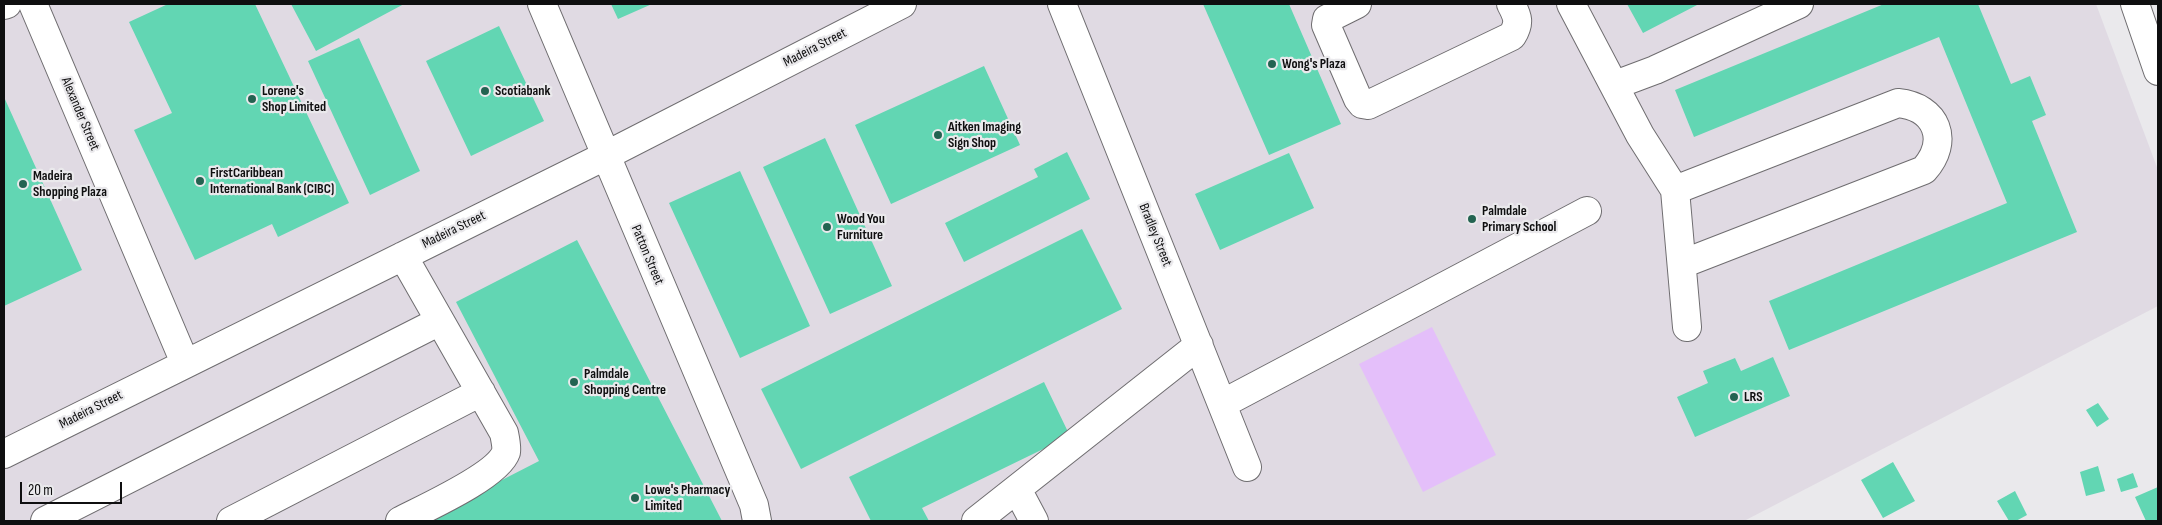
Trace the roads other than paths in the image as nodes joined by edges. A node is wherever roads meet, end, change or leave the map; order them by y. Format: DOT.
graph roads {
  1 [pos="7,4"];
  2 [pos="33,4"];
  3 [pos="542,4"];
  4 [pos="902,4"];
  5 [pos="1062,4"];
  6 [pos="1358,4"];
  7 [pos="1512,4"];
  8 [pos="1571,4"];
  9 [pos="1799,4"];
  10 [pos="2135,4"];
  11 [pos="4,5"];
  12 [pos="2158,71"];
  13 [pos="1615,85"];
  14 [pos="605,156"];
  15 [pos="1675,190"];
  16 [pos="1587,211"];
  17 [pos="403,256"];
  18 [pos="1682,264"];
  19 [pos="440,321"];
  20 [pos="1687,327"];
  21 [pos="1199,345"];
  22 [pos="185,363"];
  23 [pos="481,392"];
  24 [pos="1222,404"];
  25 [pos="4,454"];
  26 [pos="1247,467"];
  27 [pos="1017,489"];
  28 [pos="755,513"];
  29 [pos="45,521"];
  30 [pos="231,521"];
  31 [pos="400,521"];
  32 [pos="976,521"];
  33 [pos="1034,521"];
  1 -- 11 [label="street"];
  2 -- 22 [label="street, Alexander Street"];
  3 -- 14 [label="street, Patton Street"];
  4 -- 14 [label="street, Madeira Street"];
  5 -- 21 [label="street, Bradley Street"];
  6 -- 7 [label="street"];
  8 -- 13 [label="street"];
  9 -- 13 [label="street"];
  10 -- 12 [label="street"];
  13 -- 15 [label="street"];
  14 -- 17 [label="street, Madeira Street"];
  14 -- 28 [label="street, Patton Street"];
  15 -- 18 [label="street"];
  15 -- 18 [label="street"];
  16 -- 24 [label="street"];
  17 -- 19 [label="street"];
  17 -- 22 [label="street, Madeira Street"];
  18 -- 20 [label="street"];
  19 -- 23 [label="street"];
  19 -- 29 [label="street"];
  21 -- 24 [label="street, Bradley Street"];
  21 -- 27 [label="street"];
  22 -- 25 [label="street, Madeira Street"];
  23 -- 30 [label="street"];
  23 -- 31 [label="street"];
  24 -- 26 [label="street, Bradley Street"];
  27 -- 32 [label="street"];
  27 -- 33 [label="street"];
}
